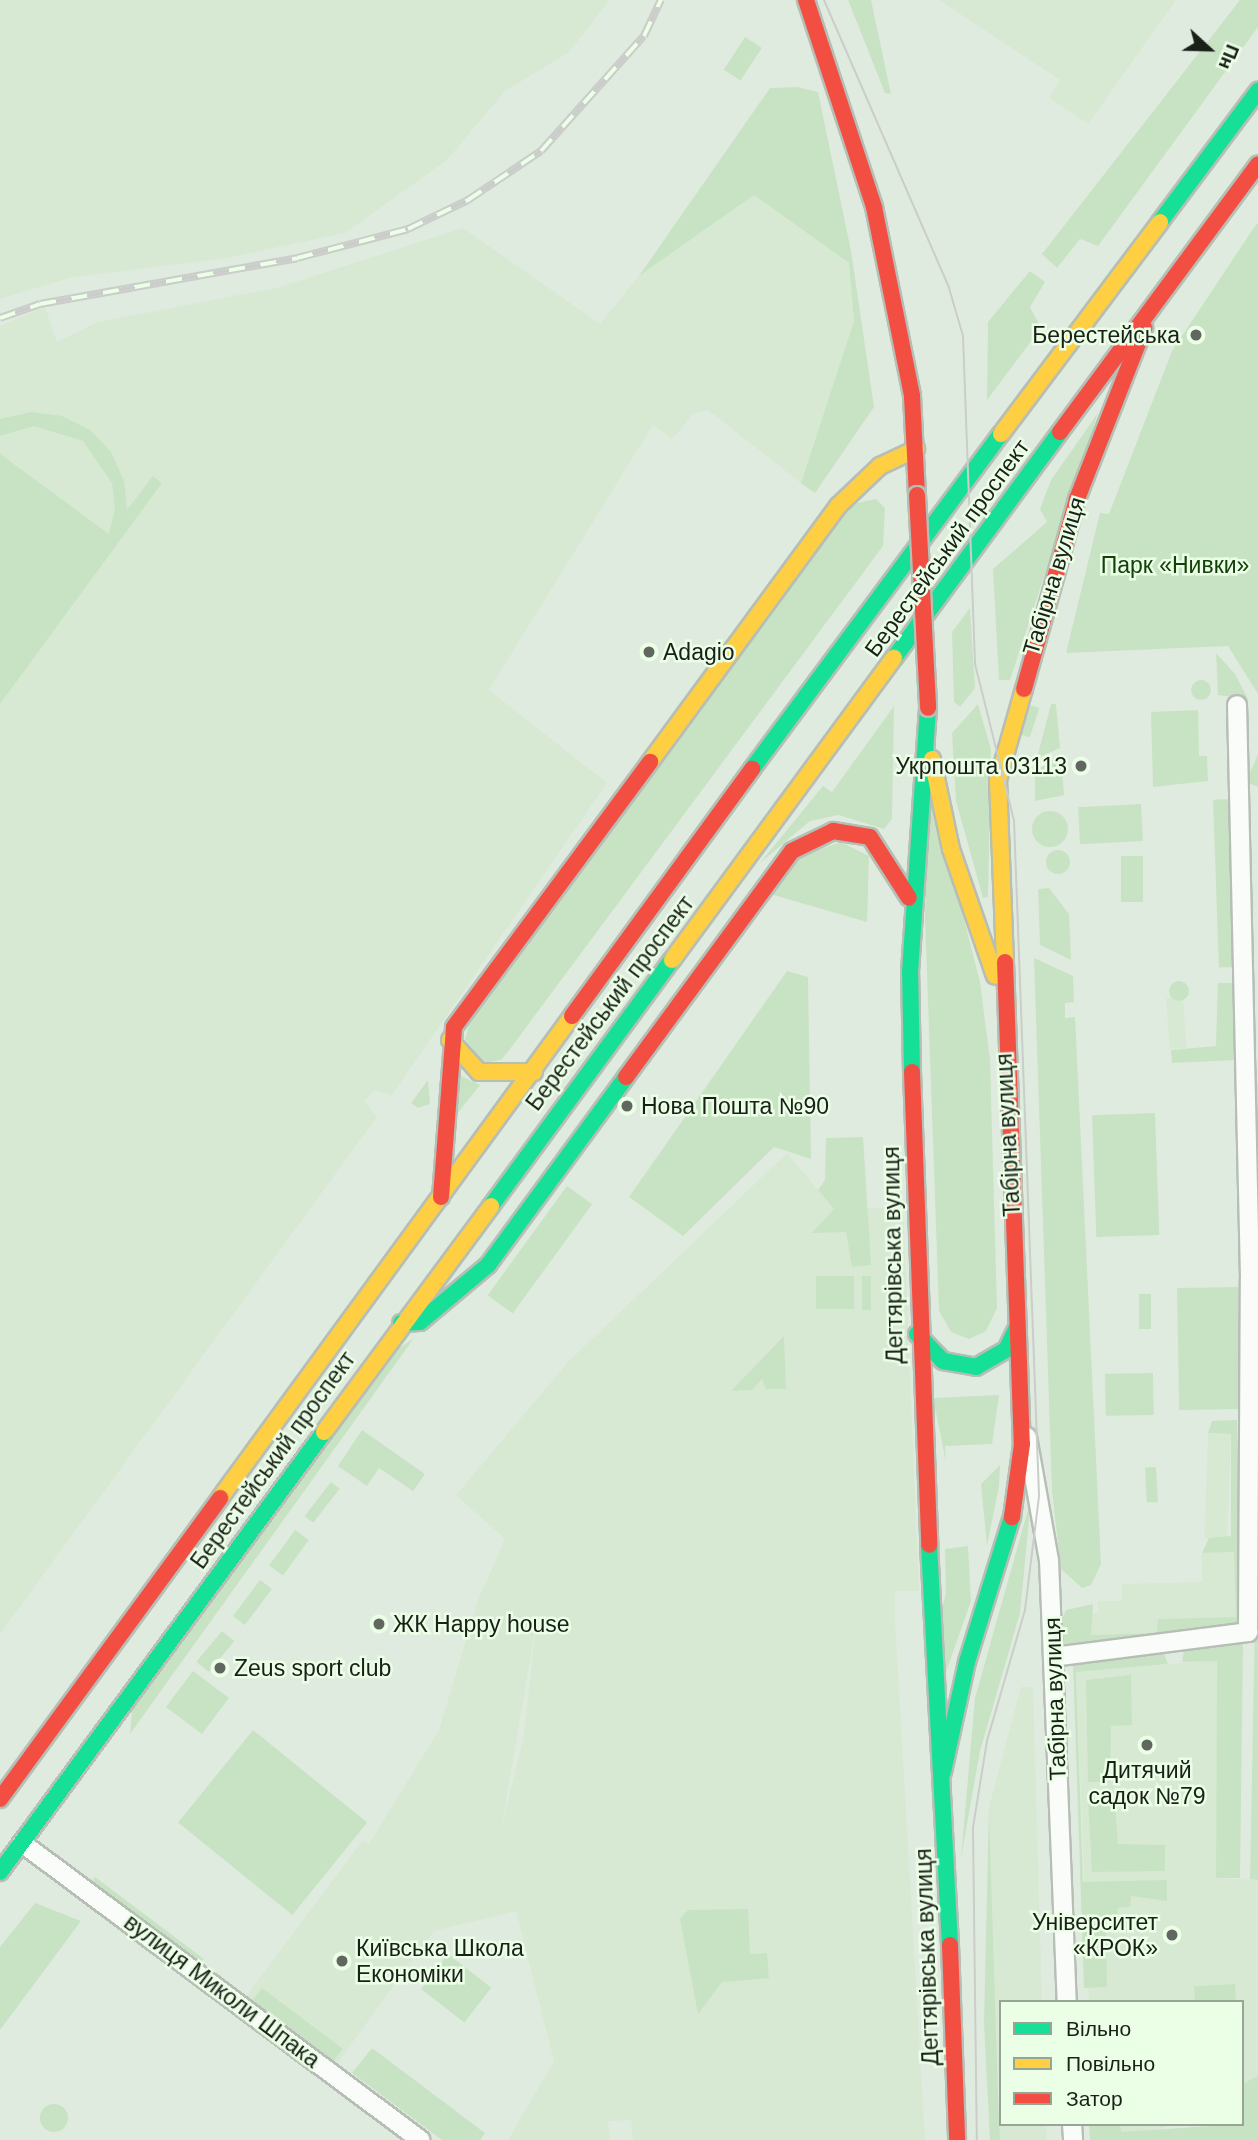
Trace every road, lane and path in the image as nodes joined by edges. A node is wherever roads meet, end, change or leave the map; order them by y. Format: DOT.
graph roads {
  1 [pos="806,0"];
  2 [pos="1258,91"];
  3 [pos="1258,164"];
  4 [pos="1161,293"];
  5 [pos="916,449"];
  6 [pos="1237,705"];
  7 [pos="928,738"];
  8 [pos="911,903"];
  9 [pos="1002,1000"];
  10 [pos="450,1041"];
  11 [pos="534,1072"];
  12 [pos="441,1197"];
  13 [pos="401,1323"];
  14 [pos="1017,1327"];
  15 [pos="917,1334"];
  16 [pos="1022,1412"];
  17 [pos="1054,1657"];
  18 [pos="943,1772"];
  19 [pos="0,1798"];
  20 [pos="22,1843"];
  21 [pos="0,1872"];
  22 [pos="1067,2000"];
  23 [pos="421,2140"];
  24 [pos="957,2140"];
  1 -- 5 [label="main road, Дегтярівська вулиця"];
  2 -- 11 [label="main road, Берестейський проспект"];
  3 -- 4 [label="main road, Берестейський проспект"];
  4 -- 9 [label="main road, Табірна вулиця"];
  4 -- 13 [label="main road, Берестейський проспект"];
  5 -- 7 [label="main road, Дегтярівська вулиця, bridge"];
  5 -- 10 [label="main road"];
  6 -- 17 [label="street"];
  7 -- 8 [label="main road, Дегтярівська вулиця"];
  7 -- 9 [label="main road, Дегтярівська вулиця"];
  8 -- 13 [label="main road"];
  8 -- 15 [label="main road, Дегтярівська вулиця"];
  9 -- 14 [label="main road, Табірна вулиця"];
  10 -- 11 [label="main road"];
  10 -- 12 [label="main road"];
  11 -- 12 [label="main road, Берестейський проспект"];
  12 -- 19 [label="main road, Берестейський проспект"];
  13 -- 20 [label="main road, Берестейський проспект"];
  14 -- 15 [label="main road"];
  14 -- 16 [label="main road, Табірна вулиця"];
  15 -- 18 [label="main road, Дегтярівська вулиця"];
  16 -- 17 [label="street, Табірна вулиця"];
  16 -- 18 [label="main road, Дегтярівська вулиця"];
  17 -- 22 [label="street, Табірна вулиця"];
  18 -- 24 [label="main road, Дегтярівська вулиця"];
  20 -- 21 [label="main road, Берестейський проспект"];
  20 -- 23 [label="street, вулиця Миколи Шпака"];
}
